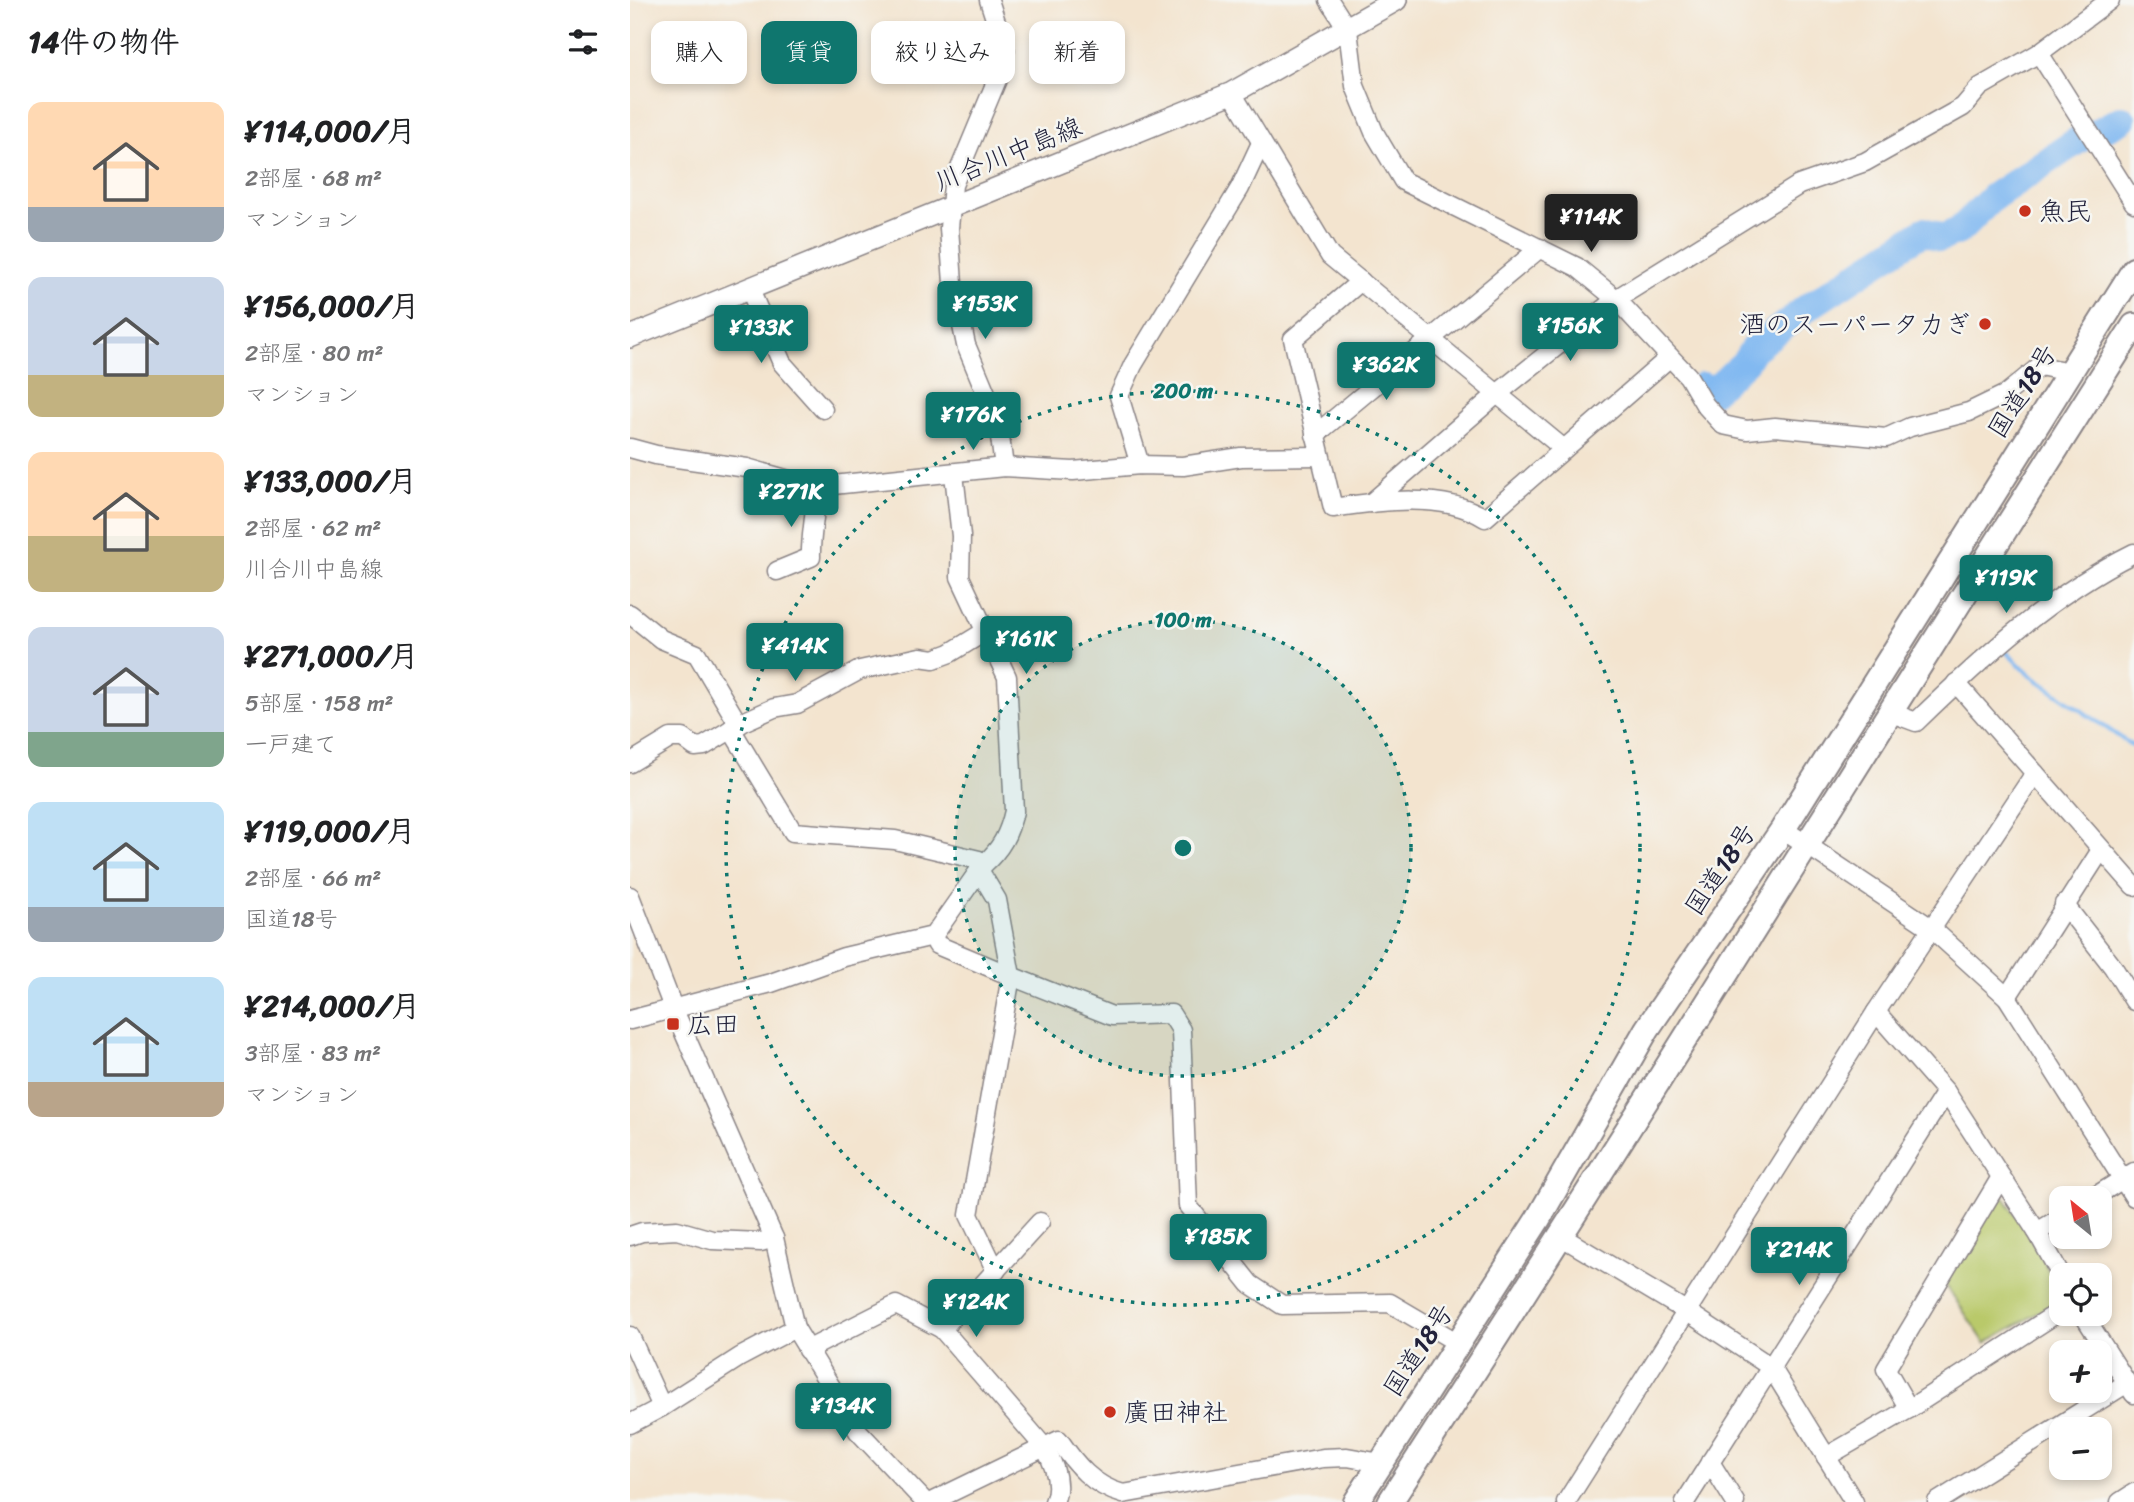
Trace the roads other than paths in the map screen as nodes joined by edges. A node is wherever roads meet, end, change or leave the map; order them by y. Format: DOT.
graph roads {
  1 [pos="989,0"];
  2 [pos="1329,0"];
  3 [pos="1396,0"];
  4 [pos="2110,0"];
  5 [pos="1348,30"];
  6 [pos="2039,54"];
  7 [pos="1233,93"];
  8 [pos="1261,143"];
  9 [pos="2134,203"];
  10 [pos="952,206"];
  11 [pos="1541,248"];
  12 [pos="2134,270"];
  13 [pos="1361,281"];
  14 [pos="750,290"];
  15 [pos="1616,299"];
  16 [pos="2134,326"];
  17 [pos="630,337"];
  18 [pos="1432,339"];
  19 [pos="1670,358"];
  20 [pos="2069,372"];
  21 [pos="1497,394"];
  22 [pos="824,409"];
  23 [pos="1315,435"];
  24 [pos="630,447"];
  25 [pos="1564,449"];
  26 [pos="1319,456"];
  27 [pos="1140,465"];
  28 [pos="1004,467"];
  29 [pos="954,474"];
  30 [pos="814,487"];
  31 [pos="1371,503"];
  32 [pos="2134,553"];
  33 [pos="777,571"];
  34 [pos="630,614"];
  35 [pos="986,631"];
  36 [pos="1956,683"];
  37 [pos="1889,712"];
  38 [pos="735,727"];
  39 [pos="630,763"];
  40 [pos="2035,773"];
  41 [pos="1783,829"];
  42 [pos="1806,845"];
  43 [pos="2101,850"];
  44 [pos="981,867"];
  45 [pos="2134,887"];
  46 [pos="630,896"];
  47 [pos="2064,904"];
  48 [pos="1931,928"];
  49 [pos="933,936"];
  50 [pos="1011,976"];
  51 [pos="2007,997"];
  52 [pos="2134,1001"];
  53 [pos="674,1010"];
  54 [pos="1875,1012"];
  55 [pos="630,1020"];
  56 [pos="1946,1092"];
  57 [pos="2128,1175"];
  58 [pos="2001,1177"];
  59 [pos="2111,1186"];
  60 [pos="2134,1197"];
  61 [pos="1040,1222"];
  62 [pos="2049,1225"];
  63 [pos="2037,1232"];
  64 [pos="630,1236"];
  65 [pos="1562,1237"];
  66 [pos="774,1238"];
  67 [pos="2054,1263"];
  68 [pos="996,1271"];
  69 [pos="1686,1311"];
  70 [pos="2049,1318"];
  71 [pos="2091,1326"];
  72 [pos="795,1328"];
  73 [pos="942,1329"];
  74 [pos="630,1336"];
  75 [pos="1458,1343"];
  76 [pos="807,1350"];
  77 [pos="1771,1367"];
  78 [pos="2130,1389"];
  79 [pos="662,1407"];
  80 [pos="1909,1409"];
  81 [pos="630,1424"];
  82 [pos="1045,1448"];
  83 [pos="1826,1457"];
  84 [pos="1710,1462"];
  85 [pos="1381,1463"];
  86 [pos="2134,1493"];
  87 [pos="925,1502"];
  88 [pos="931,1502"];
  89 [pos="1054,1502"];
  90 [pos="1356,1502"];
  91 [pos="1390,1502"];
  92 [pos="1566,1502"];
  93 [pos="1685,1502"];
  94 [pos="1735,1502"];
  95 [pos="1854,1502"];
  96 [pos="1937,1502"];
  97 [pos="2120,1502"];
  1 -- 10 [label="street"];
  2 -- 5 [label="street"];
  3 -- 5 [label="main road, 川合川中島線"];
  4 -- 6 [label="street"];
  5 -- 7 [label="main road, 川合川中島線"];
  5 -- 11 [label="street"];
  6 -- 9 [label="street"];
  6 -- 15 [label="street"];
  7 -- 8 [label="street"];
  7 -- 10 [label="main road, 川合川中島線"];
  8 -- 13 [label="street"];
  8 -- 27 [label="street"];
  10 -- 14 [label="main road, 川合川中島線"];
  10 -- 28 [label="street"];
  11 -- 15 [label="street"];
  11 -- 18 [label="street"];
  12 -- 20 [label="highway, 国道18号"];
  13 -- 18 [label="street"];
  13 -- 23 [label="street"];
  14 -- 17 [label="main road, 川合川中島線"];
  14 -- 22 [label="street"];
  15 -- 19 [label="street"];
  15 -- 21 [label="street"];
  16 -- 37 [label="highway"];
  18 -- 21 [label="street"];
  18 -- 23 [label="street"];
  19 -- 20 [label="street"];
  19 -- 25 [label="street"];
  20 -- 41 [label="highway, 国道18号"];
  21 -- 25 [label="street"];
  21 -- 31 [label="street"];
  23 -- 26 [label="street"];
  24 -- 30 [label="street"];
  25 -- 31 [label="street"];
  26 -- 27 [label="street"];
  26 -- 31 [label="street"];
  27 -- 28 [label="street"];
  28 -- 29 [label="street"];
  29 -- 30 [label="street"];
  29 -- 35 [label="street"];
  30 -- 33 [label="street"];
  32 -- 36 [label="street"];
  34 -- 38 [label="street"];
  35 -- 38 [label="street"];
  35 -- 44 [label="street"];
  36 -- 37 [label="street"];
  36 -- 40 [label="street"];
  37 -- 42 [label="highway"];
  38 -- 39 [label="street"];
  38 -- 44 [label="street"];
  40 -- 43 [label="street"];
  40 -- 48 [label="street"];
  41 -- 42 [label="street"];
  41 -- 75 [label="highway, 国道18号"];
  42 -- 48 [label="street"];
  42 -- 65 [label="highway"];
  43 -- 45 [label="street"];
  43 -- 47 [label="street"];
  44 -- 49 [label="street"];
  44 -- 50 [label="street"];
  46 -- 53 [label="street"];
  47 -- 51 [label="street"];
  47 -- 52 [label="street"];
  48 -- 51 [label="street"];
  48 -- 54 [label="street"];
  49 -- 50 [label="street"];
  49 -- 53 [label="street"];
  50 -- 68 [label="street"];
  50 -- 75 [label="street"];
  51 -- 57 [label="street"];
  53 -- 55 [label="street"];
  53 -- 66 [label="street"];
  54 -- 56 [label="street"];
  54 -- 69 [label="street"];
  56 -- 58 [label="street"];
  56 -- 77 [label="street"];
  57 -- 59 [label="street"];
  57 -- 60 [label="street"];
  58 -- 63 [label="street"];
  58 -- 80 [label="street"];
  61 -- 68 [label="street"];
  62 -- 63 [label="street"];
  63 -- 67 [label="street"];
  64 -- 66 [label="street"];
  65 -- 69 [label="street"];
  65 -- 91 [label="highway"];
  66 -- 72 [label="street"];
  68 -- 73 [label="street"];
  69 -- 77 [label="street"];
  69 -- 92 [label="street"];
  70 -- 80 [label="street"];
  71 -- 78 [label="street"];
  72 -- 76 [label="street"];
  72 -- 79 [label="street"];
  73 -- 76 [label="street"];
  73 -- 82 [label="street"];
  74 -- 79 [label="street"];
  75 -- 85 [label="highway, 国道18号"];
  76 -- 87 [label="street"];
  77 -- 83 [label="street"];
  77 -- 84 [label="street"];
  78 -- 96 [label="street"];
  79 -- 81 [label="street"];
  80 -- 83 [label="street"];
  82 -- 85 [label="street"];
  82 -- 88 [label="street"];
  82 -- 89 [label="street"];
  83 -- 95 [label="street"];
  84 -- 93 [label="street"];
  84 -- 94 [label="street"];
  85 -- 90 [label="highway, 国道18号"];
  86 -- 97 [label="street"];
}
